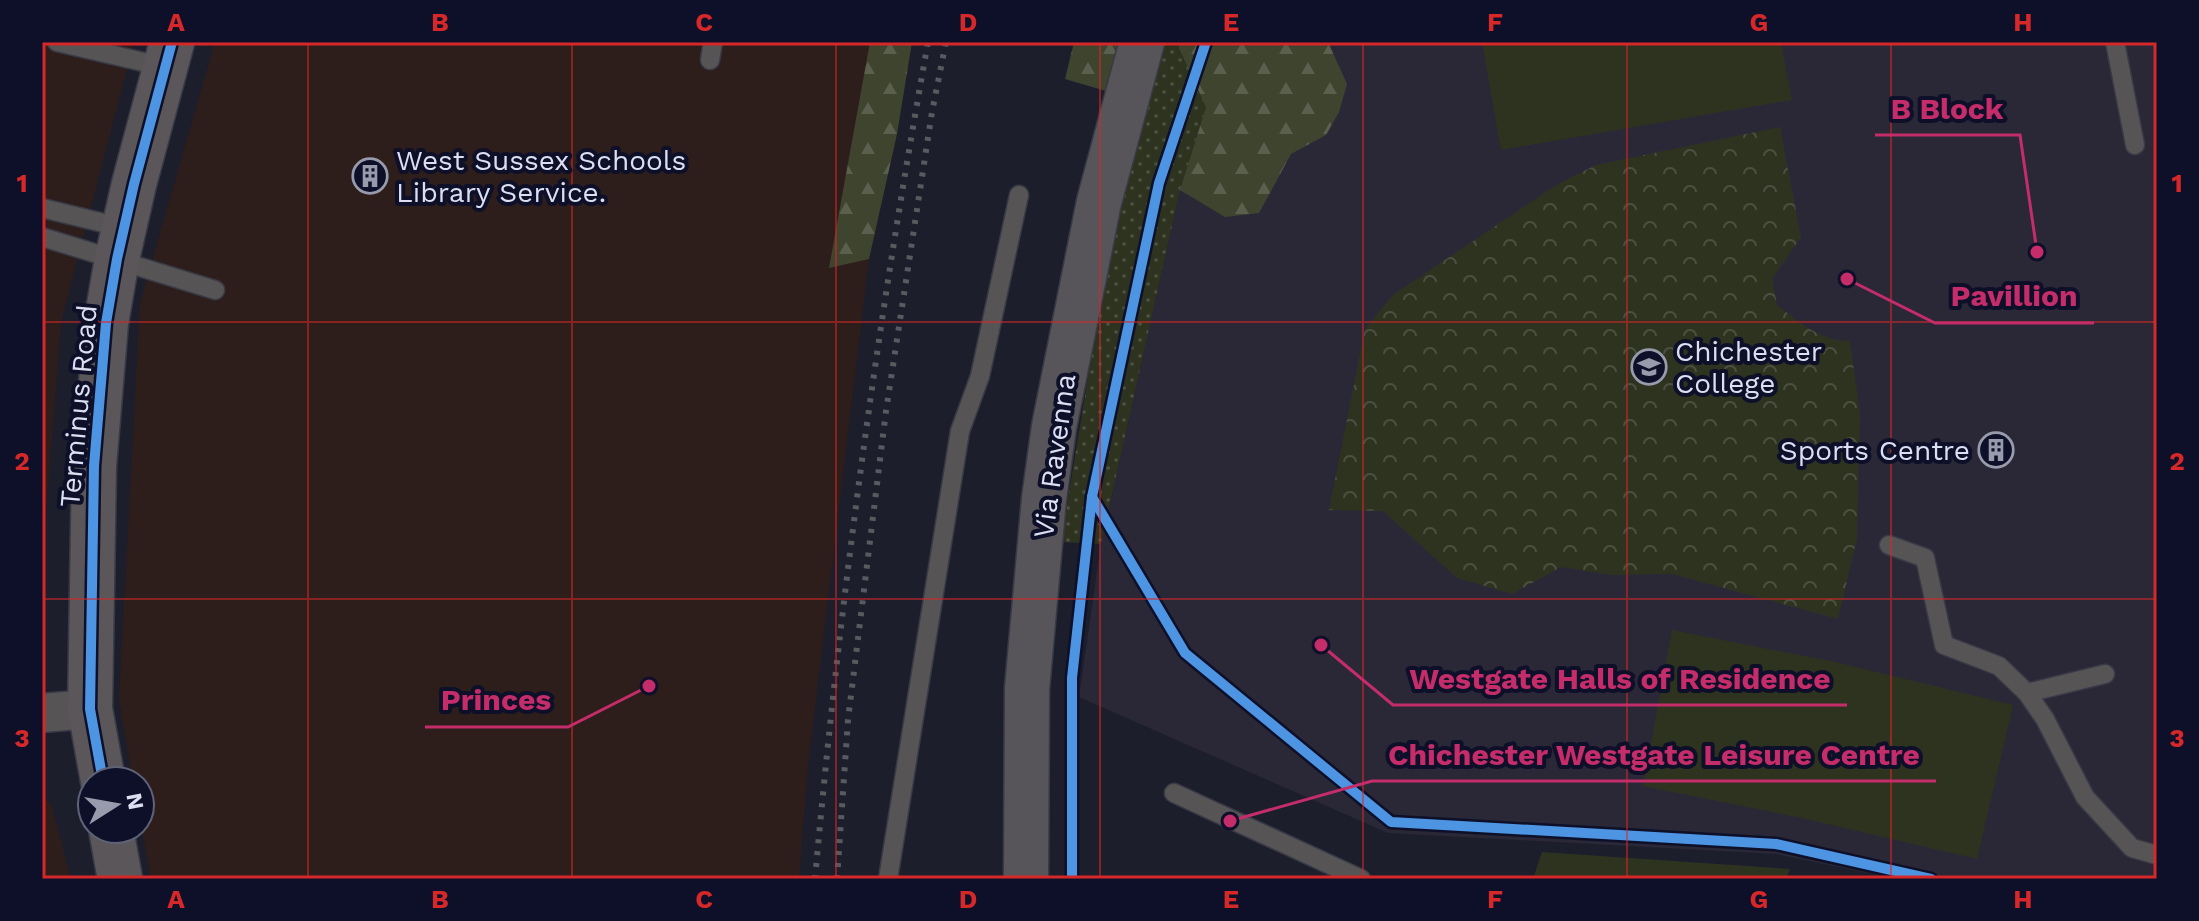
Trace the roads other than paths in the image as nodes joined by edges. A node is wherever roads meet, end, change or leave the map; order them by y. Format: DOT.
graph roads {
  1 [pos="57,42"];
  2 [pos="1142,42"];
  3 [pos="2115,42"];
  4 [pos="169,55"];
  5 [pos="2135,145"];
  6 [pos="1019,195"];
  7 [pos="42,208"];
  8 [pos="42,237"];
  9 [pos="121,244"];
  10 [pos="215,290"];
  11 [pos="1889,545"];
  12 [pos="2105,674"];
  13 [pos="2027,693"];
  14 [pos="90,709"];
  15 [pos="42,713"];
  16 [pos="100,765"];
  17 [pos="1174,793"];
  18 [pos="114,845"];
  19 [pos="2157,855"];
  20 [pos="120,879"];
  21 [pos="888,879"];
  22 [pos="1026,879"];
  23 [pos="1361,879"];
  1 -- 4 [label="lane"];
  2 -- 22 [label="main road, Via Ravenna"];
  3 -- 5 [label="lane"];
  4 -- 9 [label="street, Terminus Road"];
  6 -- 21 [label="lane"];
  7 -- 9 [label="lane"];
  8 -- 9 [label="lane"];
  9 -- 10 [label="lane"];
  9 -- 14 [label="street, Terminus Road"];
  11 -- 13 [label="lane"];
  12 -- 13 [label="lane"];
  13 -- 19 [label="lane"];
  14 -- 15 [label="street"];
  14 -- 16 [label="street, Terminus Road"];
  17 -- 23 [label="lane"];
  18 -- 20 [label="street"];
}
